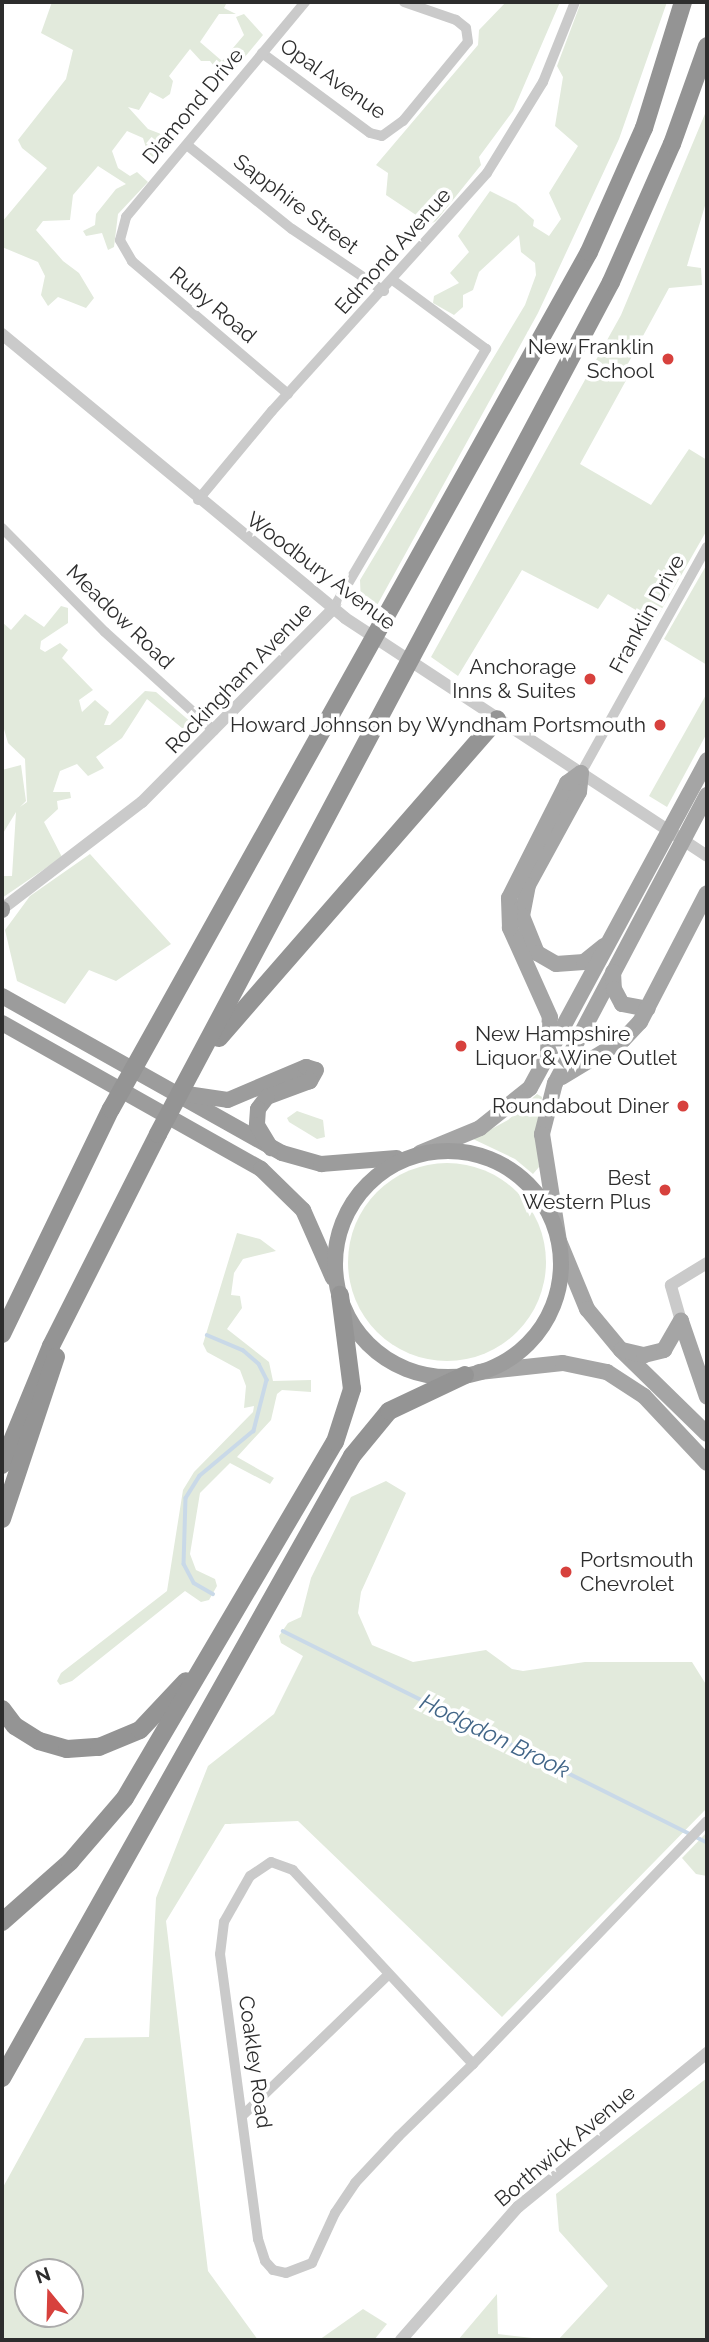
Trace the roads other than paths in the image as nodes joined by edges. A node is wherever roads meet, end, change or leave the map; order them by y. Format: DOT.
graph roads {
  1 [pos="305,2"];
  2 [pos="404,2"];
  3 [pos="575,2"];
  4 [pos="683,2"];
  5 [pos="707,46"];
  6 [pos="262,53"];
  7 [pos="187,145"];
  8 [pos="120,240"];
  9 [pos="394,281"];
  10 [pos="384,291"];
  11 [pos="2,334"];
  12 [pos="288,394"];
  13 [pos="198,500"];
  14 [pos="2,527"];
  15 [pos="707,547"];
  16 [pos="333,609"];
  17 [pos="497,719"];
  18 [pos="214,731"];
  19 [pos="707,760"];
  20 [pos="581,773"];
  21 [pos="707,795"];
  22 [pos="704,853"];
  23 [pos="707,893"];
  24 [pos="2,909"];
  25 [pos="619,928"];
  26 [pos="613,972"];
  27 [pos="2,982"];
  28 [pos="2,996"];
  29 [pos="648,1009"];
  30 [pos="28,1010"];
  31 [pos="2,1023"];
  32 [pos="546,1066"];
  33 [pos="187,1080"];
  34 [pos="555,1083"];
  35 [pos="158,1086"];
  36 [pos="271,1148"];
  37 [pos="420,1153"];
  38 [pos="559,1241"];
  39 [pos="707,1263"];
  40 [pos="340,1294"];
  41 [pos="64,1320"];
  42 [pos="681,1321"];
  43 [pos="2,1334"];
  44 [pos="621,1350"];
  45 [pos="472,1374"];
  46 [pos="707,1397"];
  47 [pos="707,1434"];
  48 [pos="707,1463"];
  49 [pos="2,1465"];
  50 [pos="2,1519"];
  51 [pos="227,1629"];
  52 [pos="2,1709"];
  53 [pos="707,1821"];
  54 [pos="2,1922"];
  55 [pos="387,1976"];
  56 [pos="707,2053"];
  57 [pos="472,2064"];
  58 [pos="2,2078"];
  59 [pos="242,2116"];
  60 [pos="401,2340"];
  1 -- 6 [label="street, Diamond Drive"];
  2 -- 6 [label="street, Opal Avenue"];
  3 -- 9 [label="street, Edmond Avenue"];
  4 -- 43 [label="highway"];
  5 -- 33 [label="highway"];
  6 -- 7 [label="street, Diamond Drive"];
  7 -- 8 [label="street, Diamond Drive"];
  7 -- 10 [label="street, Sapphire Street"];
  8 -- 12 [label="street, Ruby Road"];
  9 -- 10 [label="street, Edmond Avenue"];
  9 -- 16 [label="street, Rockingham Avenue"];
  10 -- 12 [label="street, Edmond Avenue"];
  11 -- 13 [label="street, Woodbury Avenue"];
  12 -- 13 [label="street, Edmond Avenue"];
  13 -- 16 [label="street, Woodbury Avenue"];
  14 -- 18 [label="street, Meadow Road"];
  15 -- 20 [label="street, Franklin Drive"];
  16 -- 17 [label="street, Woodbury Avenue"];
  16 -- 18 [label="street, Rockingham Avenue"];
  17 -- 20 [label="street, Woodbury Avenue"];
  17 -- 33 [label="highway"];
  18 -- 24 [label="street, Rockingham Avenue"];
  19 -- 25 [label="main road"];
  20 -- 22 [label="street, Woodbury Avenue"];
  20 -- 25 [label="main road"];
  20 -- 32 [label="main road"];
  21 -- 26 [label="main road"];
  23 -- 29 [label="main road"];
  25 -- 32 [label="main road"];
  26 -- 29 [label="main road"];
  26 -- 34 [label="main road"];
  27 -- 30 [label="highway"];
  28 -- 30 [label="highway"];
  29 -- 34 [label="main road"];
  30 -- 35 [label="highway"];
  31 -- 40 [label="highway"];
  32 -- 37 [label="main road"];
  33 -- 41 [label="highway"];
  34 -- 38 [label="main road"];
  35 -- 36 [label="highway"];
  35 -- 36 [label="highway"];
  36 -- 37 [label="highway"];
  37 -- 38 [label="highway"];
  37 -- 40 [label="highway"];
  38 -- 44 [label="main road"];
  38 -- 45 [label="highway"];
  39 -- 42 [label="street"];
  40 -- 45 [label="highway"];
  40 -- 51 [label="highway"];
  41 -- 49 [label="highway"];
  41 -- 50 [label="highway"];
  42 -- 44 [label="main road"];
  42 -- 46 [label="main road"];
  44 -- 47 [label="main road"];
  45 -- 48 [label="main road"];
  45 -- 58 [label="highway"];
  51 -- 52 [label="highway"];
  51 -- 54 [label="highway"];
  53 -- 57 [label="street, Coakley Road"];
  55 -- 57 [label="street, Coakley Road"];
  55 -- 59 [label="street"];
  55 -- 59 [label="street, Coakley Road"];
  56 -- 60 [label="street, Borthwick Avenue"];
  57 -- 59 [label="street, Coakley Road"];
}
